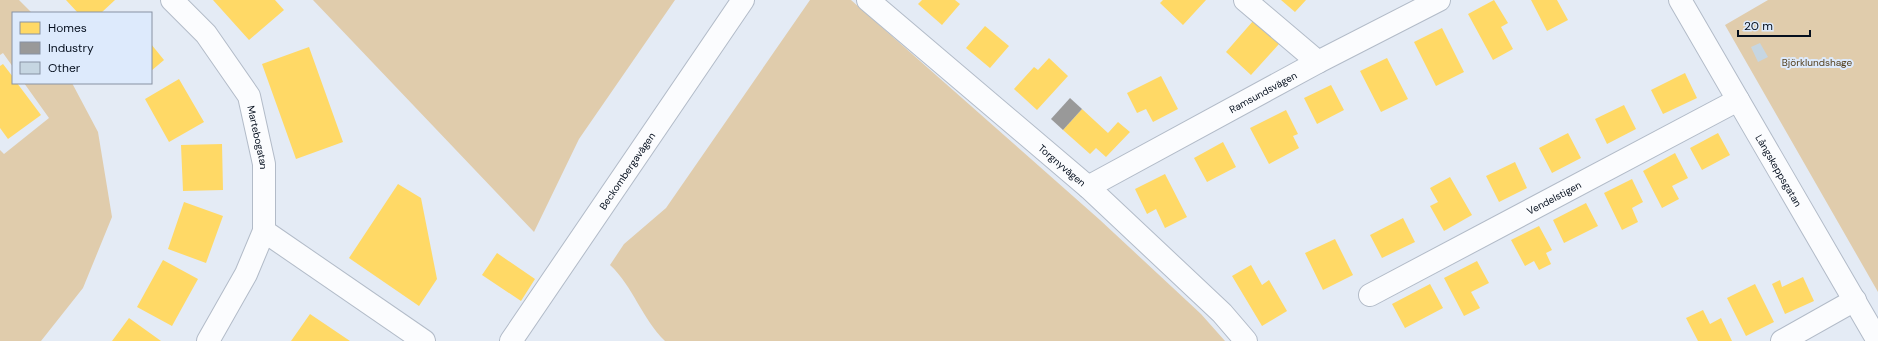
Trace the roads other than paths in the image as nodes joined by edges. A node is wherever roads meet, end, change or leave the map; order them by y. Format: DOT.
graph roads {
  1 [pos="172,0"];
  2 [pos="743,0"];
  3 [pos="868,0"];
  4 [pos="1245,0"];
  5 [pos="1440,0"];
  6 [pos="1680,0"];
  7 [pos="1318,62"];
  8 [pos="1738,100"];
  9 [pos="1088,187"];
  10 [pos="264,231"];
  11 [pos="1370,296"];
  12 [pos="1855,300"];
  13 [pos="415,338"];
  14 [pos="208,341"];
  15 [pos="511,341"];
  16 [pos="1246,341"];
  17 [pos="1782,341"];
  18 [pos="1878,341"];
  1 -- 10 [label="street, Martebogatan"];
  2 -- 15 [label="street, Beckombergavägen"];
  3 -- 9 [label="street, Torgnyvägen"];
  4 -- 7 [label="street"];
  5 -- 7 [label="street, Ramsundsvägen"];
  6 -- 8 [label="street, Långskeppsgatan"];
  7 -- 9 [label="street, Ramsundsvägen"];
  8 -- 11 [label="street, Vendelstigen"];
  8 -- 12 [label="street, Långskeppsgatan"];
  9 -- 16 [label="street, Torgnyvägen"];
  10 -- 13 [label="street"];
  10 -- 14 [label="street, Martebogatan"];
  12 -- 17 [label="street"];
  12 -- 18 [label="street, Långskeppsgatan"];
}
